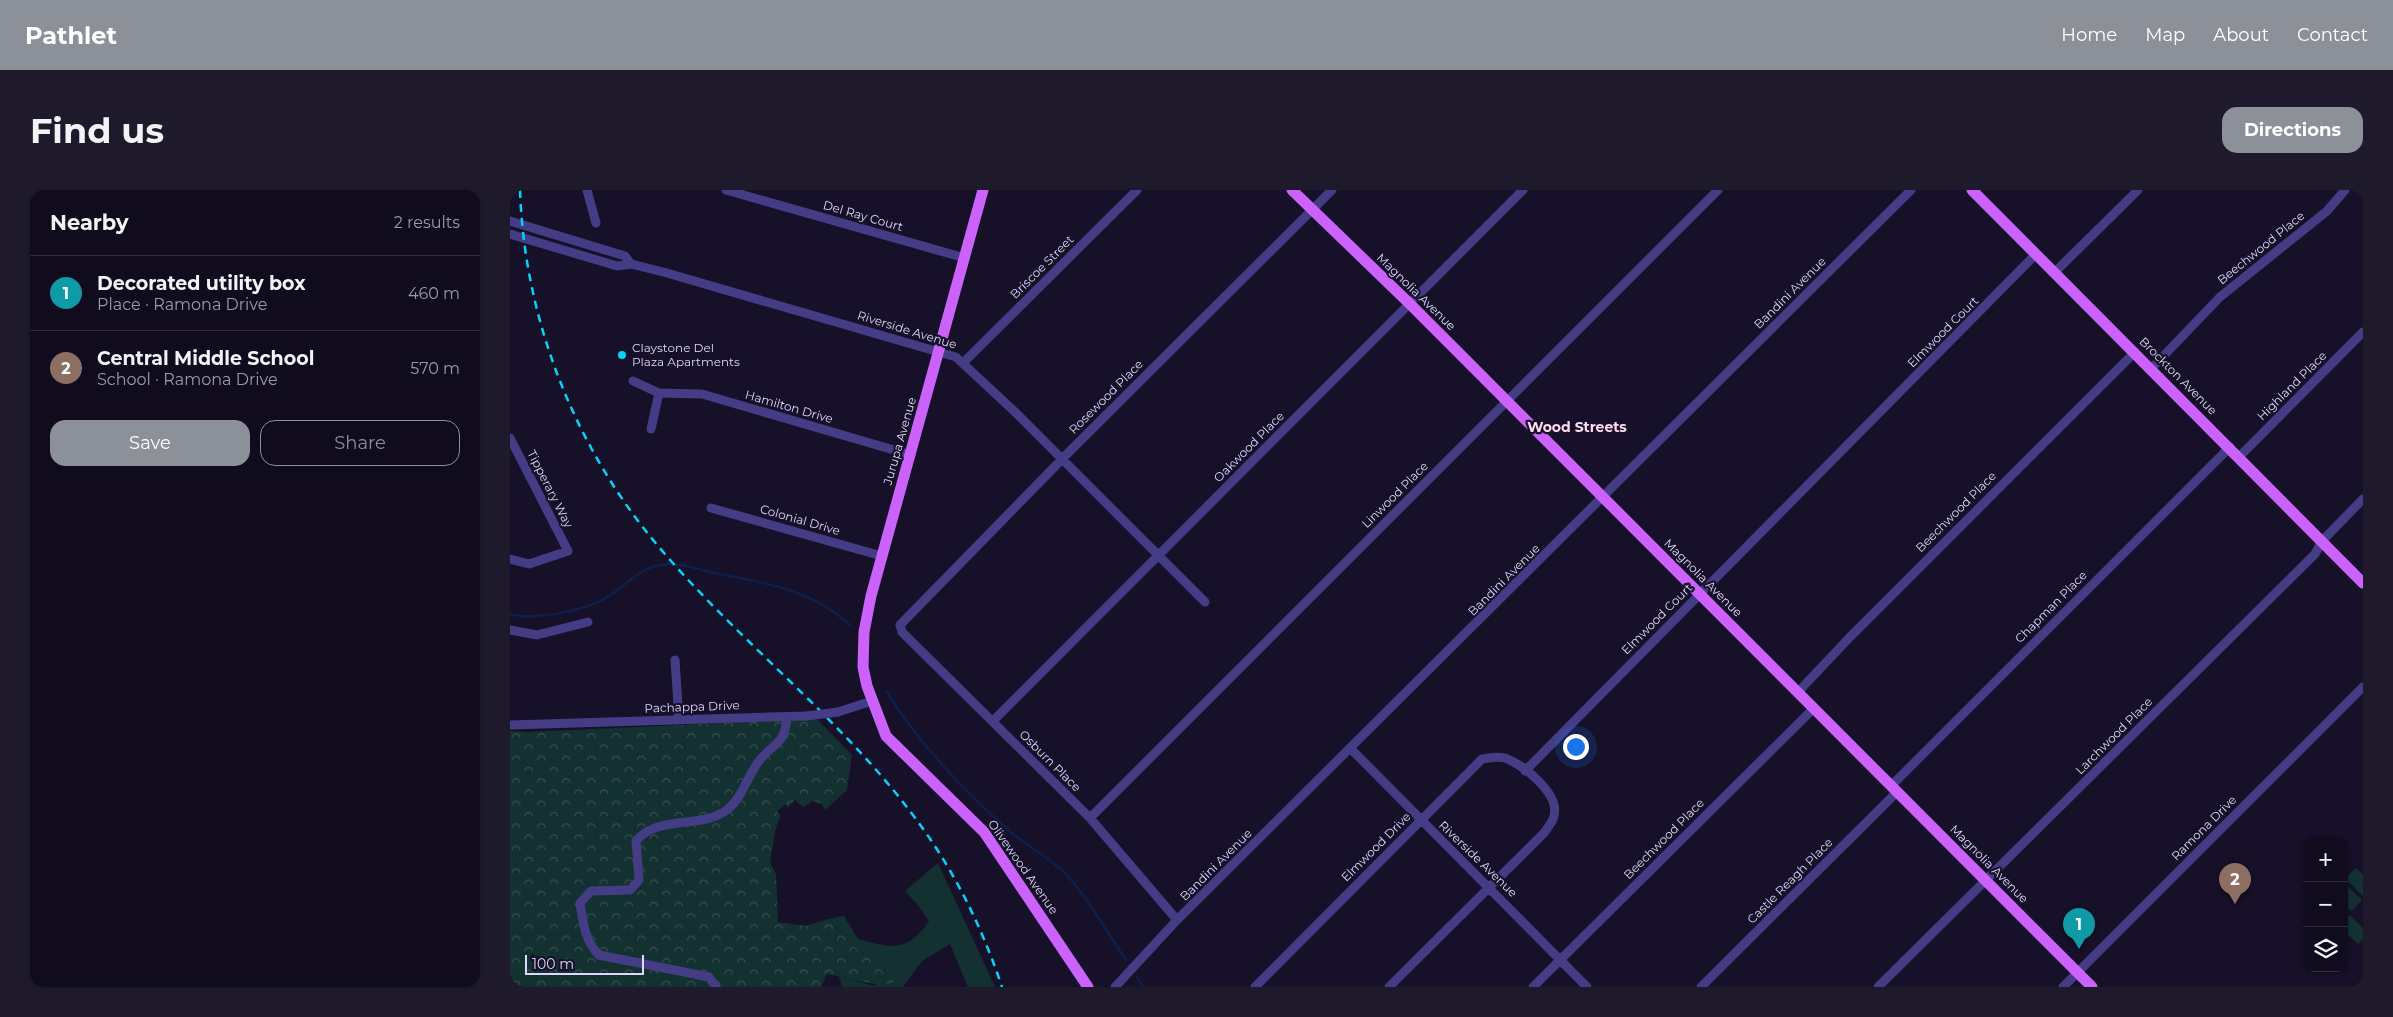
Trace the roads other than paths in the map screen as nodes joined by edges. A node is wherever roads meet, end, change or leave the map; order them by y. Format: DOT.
graph roads {
  1 [pos="587,190"];
  2 [pos="726,190"];
  3 [pos="983,190"];
  4 [pos="1137,190"];
  5 [pos="1292,190"];
  6 [pos="1332,190"];
  7 [pos="1523,190"];
  8 [pos="1718,190"];
  9 [pos="1911,190"];
  10 [pos="1972,190"];
  11 [pos="2138,190"];
  12 [pos="2345,190"];
  13 [pos="1312,210"];
  14 [pos="510,220"];
  15 [pos="596,223"];
  16 [pos="510,234"];
  17 [pos="2036,254"];
  18 [pos="965,258"];
  19 [pos="631,264"];
  20 [pos="2055,272"];
  21 [pos="1410,304"];
  22 [pos="2363,332"];
  23 [pos="939,352"];
  24 [pos="2135,352"];
  25 [pos="964,362"];
  26 [pos="2150,369"];
  27 [pos="633,381"];
  28 [pos="659,393"];
  29 [pos="1507,401"];
  30 [pos="651,429"];
  31 [pos="510,438"];
  32 [pos="2230,447"];
  33 [pos="911,455"];
  34 [pos="2239,457"];
  35 [pos="1061,460"];
  36 [pos="1603,497"];
  37 [pos="2363,499"];
  38 [pos="711,508"];
  39 [pos="2322,541"];
  40 [pos="882,556"];
  41 [pos="1158,556"];
  42 [pos="510,558"];
  43 [pos="2363,583"];
  44 [pos="1699,594"];
  45 [pos="1205,602"];
  46 [pos="588,622"];
  47 [pos="900,625"];
  48 [pos="510,630"];
  49 [pos="675,660"];
  50 [pos="2363,687"];
  51 [pos="1798,692"];
  52 [pos="872,701"];
  53 [pos="1814,708"];
  54 [pos="787,718"];
  55 [pos="679,720"];
  56 [pos="993,722"];
  57 [pos="510,725"];
  58 [pos="1351,749"];
  59 [pos="1525,771"];
  60 [pos="1894,789"];
  61 [pos="1090,818"];
  62 [pos="1420,820"];
  63 [pos="1986,881"];
  64 [pos="1489,886"];
  65 [pos="1177,920"];
  66 [pos="1560,960"];
  67 [pos="2078,972"];
  68 [pos="716,987"];
  69 [pos="1088,987"];
  70 [pos="1115,987"];
  71 [pos="1255,987"];
  72 [pos="1389,987"];
  73 [pos="1533,987"];
  74 [pos="1587,987"];
  75 [pos="1701,987"];
  76 [pos="1878,987"];
  77 [pos="2063,987"];
  78 [pos="2092,987"];
  1 -- 15 [label="street"];
  2 -- 18 [label="street, Del Ray Court"];
  3 -- 18 [label="main road, Jurupa Avenue"];
  4 -- 25 [label="street, Briscoe Street"];
  5 -- 13 [label="main road, Magnolia Avenue"];
  6 -- 13 [label="street, Rosewood Place"];
  7 -- 21 [label="street, Oakwood Place"];
  8 -- 29 [label="street, Linwood Place"];
  9 -- 36 [label="street, Bandini Avenue"];
  10 -- 17 [label="main road, Brockton Avenue"];
  11 -- 20 [label="street"];
  12 -- 26 [label="street, Beechwood Place"];
  13 -- 21 [label="main road, Magnolia Avenue"];
  13 -- 35 [label="street, Rosewood Place"];
  14 -- 19 [label="street, Riverside Avenue"];
  16 -- 19 [label="street, Riverside Avenue"];
  17 -- 20 [label="main road, Brockton Avenue"];
  17 -- 44 [label="street, Elmwood Court"];
  18 -- 23 [label="main road, Jurupa Avenue"];
  19 -- 23 [label="street, Riverside Avenue"];
  20 -- 24 [label="main road, Brockton Avenue"];
  21 -- 29 [label="main road, Magnolia Avenue"];
  21 -- 41 [label="street, Oakwood Place"];
  22 -- 34 [label="street, Highland Place"];
  23 -- 25 [label="street, Riverside Avenue"];
  23 -- 33 [label="main road, Jurupa Avenue"];
  24 -- 26 [label="main road, Brockton Avenue"];
  24 -- 51 [label="street, Beechwood Place"];
  25 -- 35 [label="street, Riverside Avenue"];
  26 -- 32 [label="main road, Brockton Avenue"];
  27 -- 28 [label="street, Hamilton Drive"];
  28 -- 30 [label="street"];
  28 -- 33 [label="street, Hamilton Drive"];
  29 -- 36 [label="main road, Magnolia Avenue"];
  29 -- 61 [label="street, Linwood Place"];
  31 -- 42 [label="street, Tipperary Way"];
  32 -- 34 [label="main road, Brockton Avenue"];
  32 -- 60 [label="street, Chapman Place"];
  33 -- 40 [label="main road, Jurupa Avenue"];
  34 -- 39 [label="main road, Brockton Avenue"];
  35 -- 41 [label="street, Riverside Avenue"];
  35 -- 47 [label="street, Rosewood Place"];
  36 -- 44 [label="main road, Magnolia Avenue"];
  36 -- 58 [label="street, Bandini Avenue"];
  37 -- 39 [label="street, Larchwood Place"];
  38 -- 40 [label="street, Colonial Drive"];
  39 -- 43 [label="main road, Brockton Avenue"];
  39 -- 63 [label="street, Larchwood Place"];
  40 -- 52 [label="main road, Jurupa Avenue"];
  41 -- 45 [label="street, Riverside Avenue"];
  41 -- 56 [label="street, Oakwood Place"];
  44 -- 51 [label="main road, Magnolia Avenue"];
  44 -- 59 [label="street, Elmwood Court"];
  46 -- 48 [label="street"];
  47 -- 56 [label="street, Osburn Place"];
  49 -- 55 [label="street"];
  50 -- 67 [label="street, Ramona Drive"];
  51 -- 53 [label="main road, Magnolia Avenue"];
  52 -- 54 [label="street, Pachappa Drive, bridge"];
  52 -- 69 [label="main road, Olivewood Avenue"];
  53 -- 60 [label="main road, Magnolia Avenue"];
  53 -- 66 [label="street, Beechwood Place"];
  54 -- 55 [label="street, Pachappa Drive"];
  54 -- 68 [label="street"];
  55 -- 57 [label="street, Pachappa Drive"];
  56 -- 61 [label="street, Osburn Place"];
  58 -- 62 [label="street, Riverside Avenue"];
  58 -- 65 [label="street, Bandini Avenue"];
  59 -- 62 [label="street, Elmwood Drive"];
  59 -- 64 [label="street"];
  60 -- 63 [label="main road, Magnolia Avenue"];
  60 -- 75 [label="street, Castle Reagh Place"];
  61 -- 65 [label="street, Osburn Place"];
  62 -- 64 [label="street, Riverside Avenue"];
  62 -- 71 [label="street, Elmwood Drive"];
  63 -- 67 [label="main road, Magnolia Avenue"];
  63 -- 76 [label="street, Larchwood Place"];
  64 -- 66 [label="street, Riverside Avenue"];
  64 -- 72 [label="street"];
  65 -- 70 [label="street, Bandini Avenue"];
  66 -- 73 [label="street, Beechwood Place"];
  66 -- 74 [label="street, Riverside Avenue"];
  67 -- 77 [label="street, Ramona Drive"];
  67 -- 78 [label="main road, Magnolia Avenue"];
}
